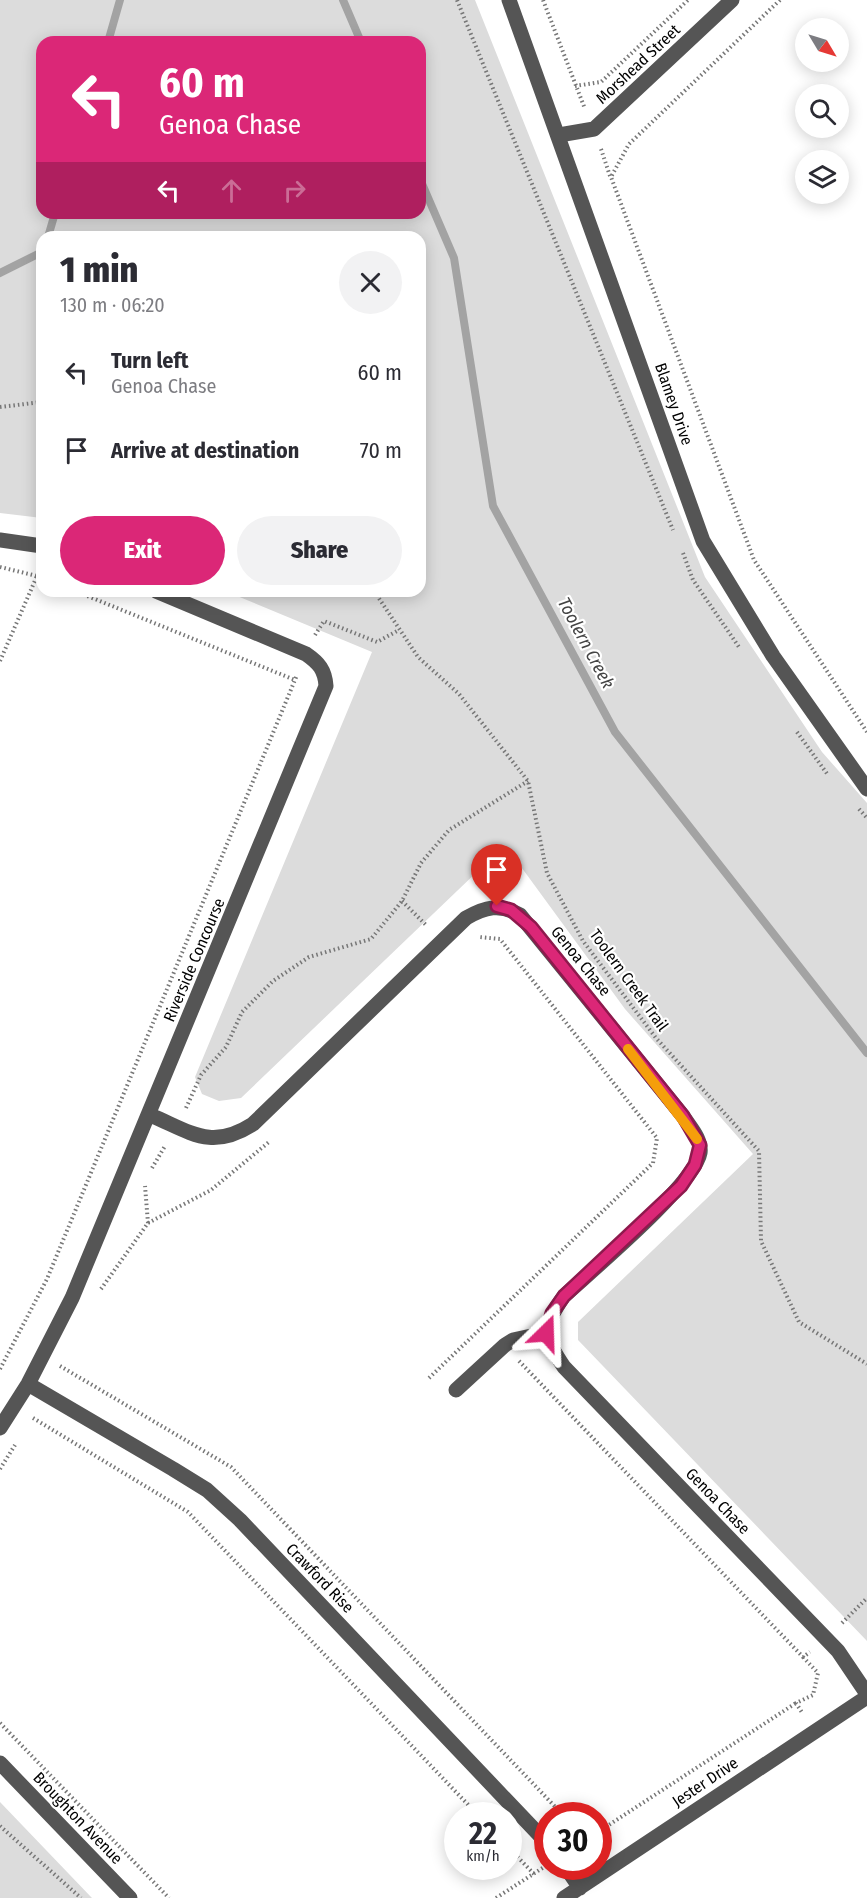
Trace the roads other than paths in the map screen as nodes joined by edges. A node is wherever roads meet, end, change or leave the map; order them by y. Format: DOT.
graph roads {
  1 [pos="509,0"];
  2 [pos="732,0"];
  3 [pos="559,135"];
  4 [pos="0,540"];
  5 [pos="36,545"];
  6 [pos="170,597"];
  7 [pos="867,789"];
  8 [pos="150,1115"];
  9 [pos="546,1333"];
  10 [pos="28,1384"];
  11 [pos="456,1390"];
  12 [pos="0,1428"];
  13 [pos="867,1695"];
  14 [pos="0,1763"];
  15 [pos="534,1829"];
  16 [pos="575,1880"];
  17 [pos="580,1888"];
  18 [pos="130,1898"];
  19 [pos="564,1898"];
  1 -- 3 [label="street, Blamey Drive"];
  2 -- 3 [label="street, Morshead Street"];
  3 -- 7 [label="street, Blamey Drive"];
  4 -- 5 [label="street"];
  6 -- 8 [label="street, Riverside Concourse"];
  8 -- 9 [label="street, Genoa Chase"];
  8 -- 10 [label="street, Riverside Concourse"];
  9 -- 11 [label="street"];
  9 -- 13 [label="street, Genoa Chase"];
  10 -- 12 [label="street, Riverside Concourse"];
  10 -- 15 [label="street, Crawford Rise"];
  13 -- 17 [label="street, Jester Drive"];
  14 -- 18 [label="street, Broughton Avenue"];
  16 -- 17 [label="street"];
  17 -- 19 [label="street, Jester Drive"];
}
